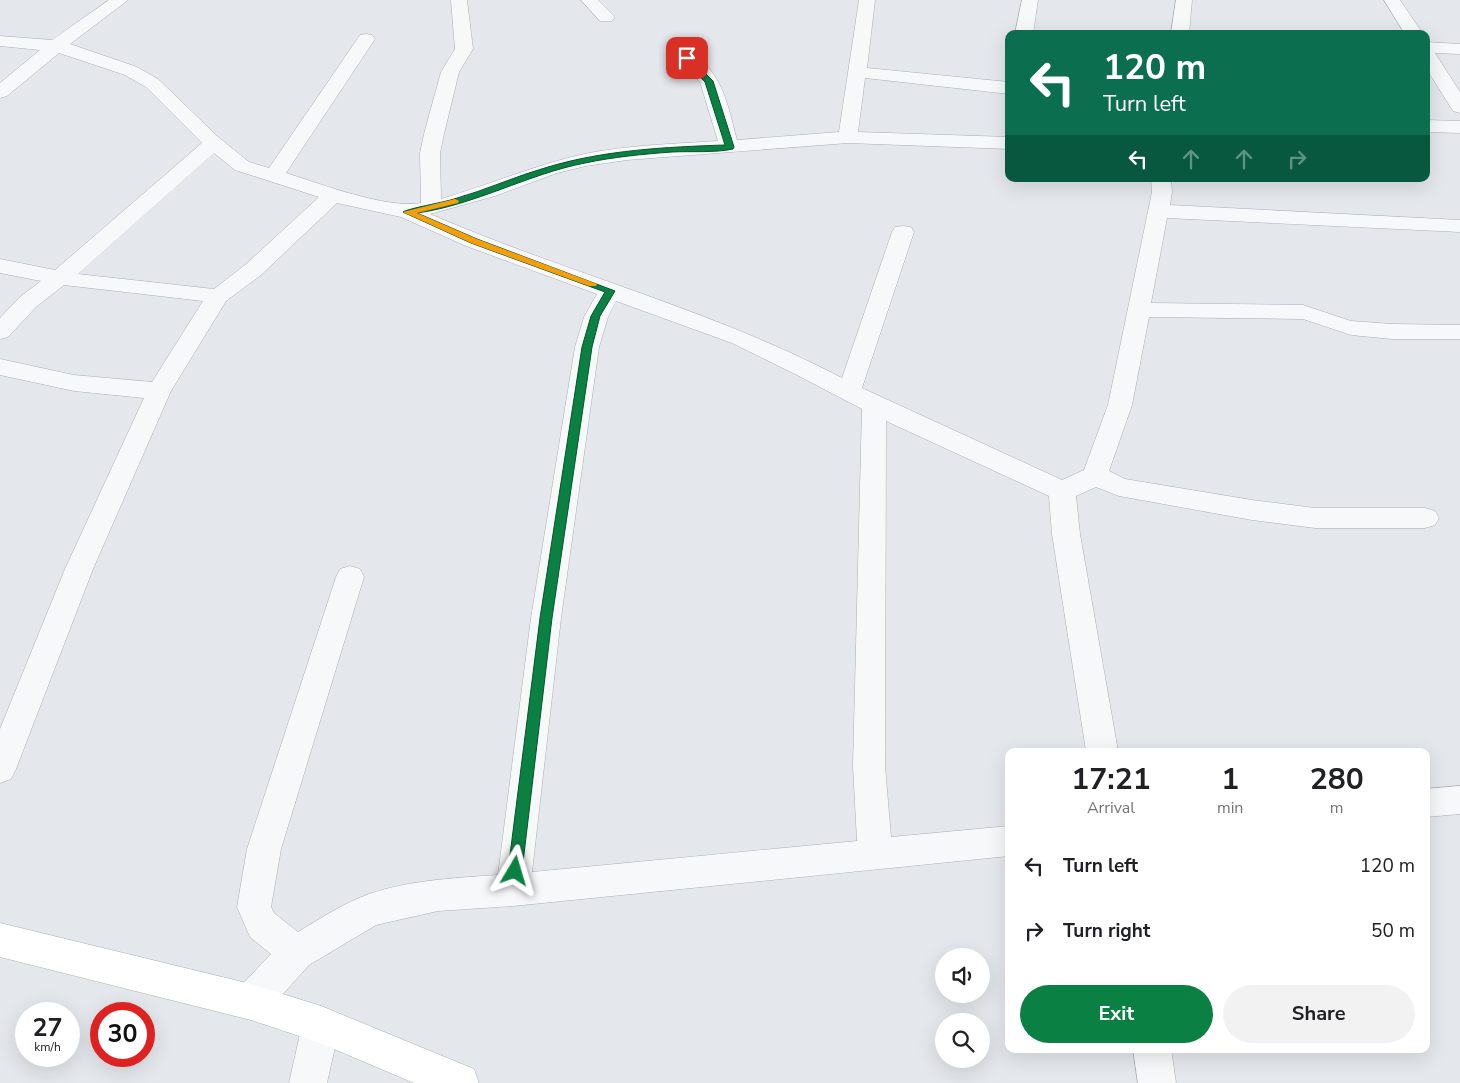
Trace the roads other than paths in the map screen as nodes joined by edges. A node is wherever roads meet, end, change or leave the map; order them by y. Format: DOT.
graph roads {
  1 [pos="120,0"];
  2 [pos="458,0"];
  3 [pos="589,0"];
  4 [pos="867,0"];
  5 [pos="1030,0"];
  6 [pos="1184,0"];
  7 [pos="1392,0"];
  8 [pos="606,17"];
  9 [pos="1025,30"];
  10 [pos="1180,30"];
  11 [pos="1411,30"];
  12 [pos="366,39"];
  13 [pos="0,41"];
  14 [pos="56,46"];
  15 [pos="1460,49"];
  16 [pos="679,50"];
  17 [pos="1430,55"];
  18 [pos="1430,58"];
  19 [pos="857,72"];
  20 [pos="1005,88"];
  21 [pos="0,92"];
  22 [pos="1460,107"];
  23 [pos="1430,126"];
  24 [pos="1460,127"];
  25 [pos="848,137"];
  26 [pos="214,143"];
  27 [pos="1005,143"];
  28 [pos="730,147"];
  29 [pos="274,176"];
  30 [pos="1161,182"];
  31 [pos="333,195"];
  32 [pos="431,208"];
  33 [pos="1158,211"];
  34 [pos="407,212"];
  35 [pos="1460,226"];
  36 [pos="903,232"];
  37 [pos="0,266"];
  38 [pos="59,277"];
  39 [pos="610,291"];
  40 [pos="218,296"];
  41 [pos="1139,310"];
  42 [pos="0,332"];
  43 [pos="1460,332"];
  44 [pos="0,367"];
  45 [pos="159,392"];
  46 [pos="849,392"];
  47 [pos="874,405"];
  48 [pos="1095,475"];
  49 [pos="1062,491"];
  50 [pos="1425,518"];
  51 [pos="350,577"];
  52 [pos="1102,748"];
  53 [pos="0,769"];
  54 [pos="1460,800"];
  55 [pos="1430,803"];
  56 [pos="1005,841"];
  57 [pos="875,854"];
  58 [pos="513,890"];
  59 [pos="0,940"];
  60 [pos="296,954"];
  61 [pos="252,1002"];
  62 [pos="321,1025"];
  63 [pos="1153,1053"];
  64 [pos="308,1083"];
  65 [pos="460,1083"];
  66 [pos="1157,1083"];
  1 -- 14 [label="street"];
  2 -- 32 [label="street"];
  3 -- 8 [label="street"];
  4 -- 19 [label="street"];
  5 -- 9 [label="street"];
  6 -- 10 [label="street"];
  7 -- 11 [label="street"];
  12 -- 29 [label="street"];
  13 -- 14 [label="street"];
  14 -- 21 [label="street"];
  14 -- 26 [label="street"];
  15 -- 17 [label="street"];
  16 -- 28 [label="street"];
  18 -- 22 [label="street"];
  19 -- 20 [label="street"];
  19 -- 25 [label="street"];
  23 -- 24 [label="street"];
  25 -- 27 [label="street"];
  25 -- 28 [label="street"];
  26 -- 29 [label="street"];
  26 -- 38 [label="street"];
  28 -- 32 [label="street"];
  29 -- 31 [label="street"];
  30 -- 33 [label="street"];
  31 -- 34 [label="street"];
  31 -- 40 [label="street"];
  32 -- 34 [label="street"];
  33 -- 35 [label="street"];
  33 -- 41 [label="street"];
  34 -- 39 [label="street"];
  36 -- 46 [label="street"];
  37 -- 38 [label="street"];
  38 -- 40 [label="street"];
  38 -- 42 [label="street"];
  39 -- 46 [label="street"];
  39 -- 58 [label="street"];
  40 -- 45 [label="street"];
  41 -- 43 [label="street"];
  41 -- 48 [label="street"];
  44 -- 45 [label="street"];
  45 -- 53 [label="street"];
  46 -- 47 [label="street"];
  47 -- 49 [label="street"];
  47 -- 57 [label="street"];
  48 -- 49 [label="street"];
  48 -- 50 [label="street"];
  49 -- 52 [label="street"];
  51 -- 60 [label="street"];
  54 -- 55 [label="street"];
  56 -- 57 [label="street"];
  57 -- 58 [label="street"];
  58 -- 60 [label="street"];
  59 -- 61 [label="main road"];
  60 -- 61 [label="street"];
  61 -- 62 [label="main road"];
  62 -- 64 [label="street"];
  62 -- 65 [label="main road"];
  63 -- 66 [label="street"];
}
